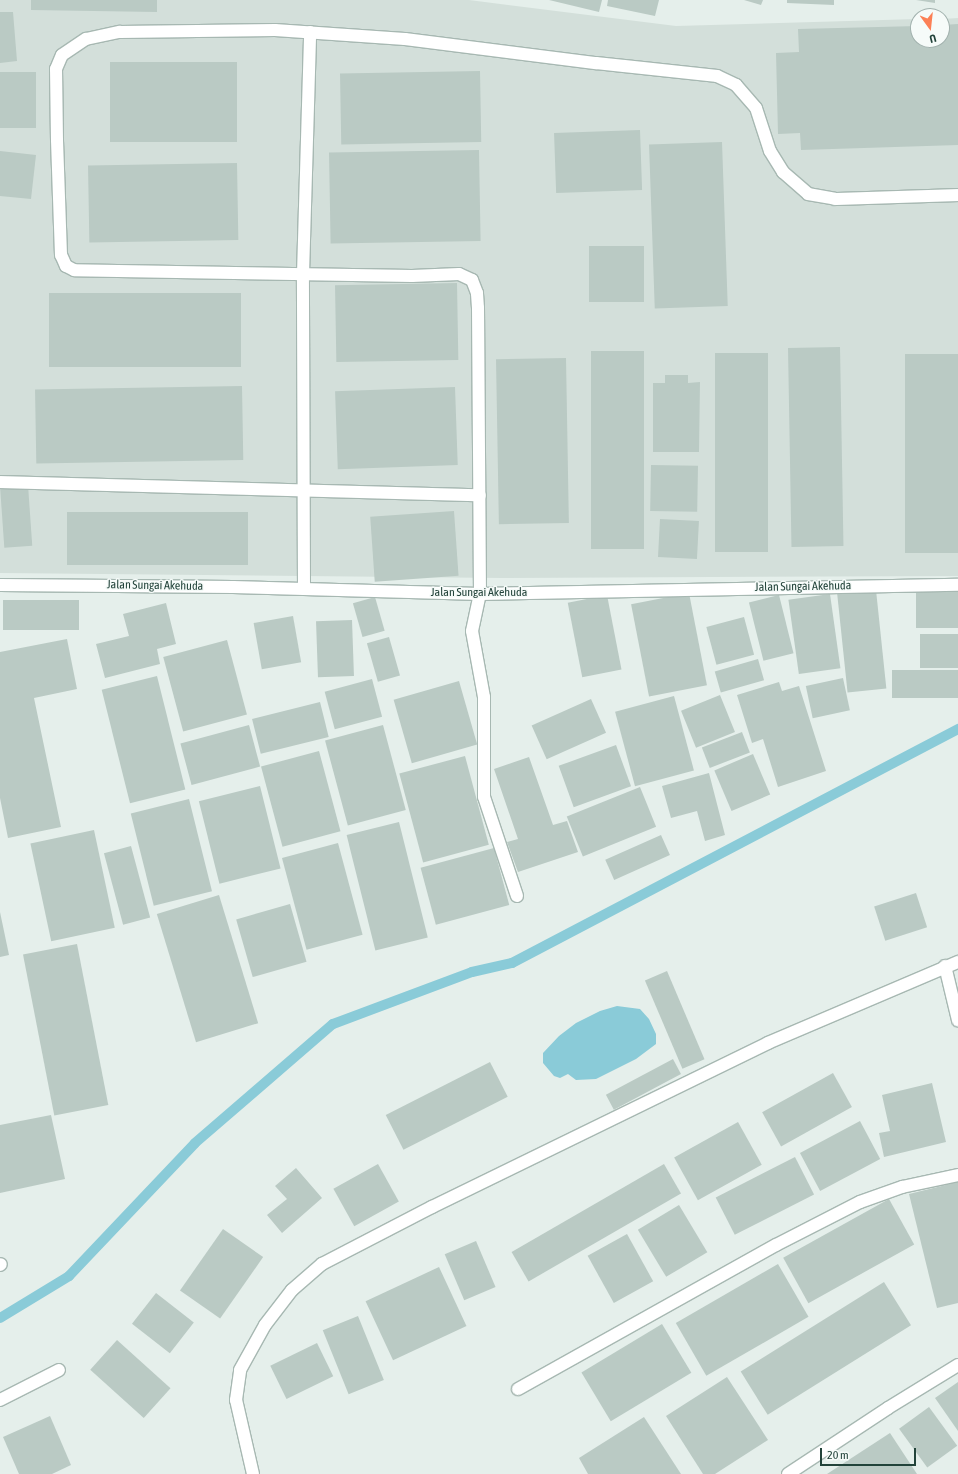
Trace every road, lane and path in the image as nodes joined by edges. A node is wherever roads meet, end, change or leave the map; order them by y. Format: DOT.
graph roads {
  1 [pos="310,32"];
  2 [pos="958,195"];
  3 [pos="303,274"];
  4 [pos="0,482"];
  5 [pos="304,489"];
  6 [pos="480,495"];
  7 [pos="0,584"];
  8 [pos="958,585"];
  9 [pos="304,589"];
  10 [pos="480,594"];
  11 [pos="517,896"];
  12 [pos="958,962"];
  13 [pos="946,966"];
  14 [pos="958,1020"];
  15 [pos="958,1175"];
  16 [pos="958,1365"];
  17 [pos="59,1370"];
  18 [pos="518,1389"];
  19 [pos="0,1400"];
  20 [pos="253,1474"];
  21 [pos="788,1474"];
  1 -- 2 [label="street"];
  1 -- 3 [label="street"];
  1 -- 3 [label="street"];
  3 -- 5 [label="street"];
  3 -- 6 [label="street"];
  4 -- 5 [label="street"];
  5 -- 6 [label="street"];
  5 -- 9 [label="street"];
  6 -- 10 [label="street"];
  7 -- 9 [label="street, Jalan Sungai Akehuda"];
  8 -- 10 [label="street, Jalan Sungai Akehuda"];
  9 -- 10 [label="street, Jalan Sungai Akehuda"];
  10 -- 11 [label="street"];
  12 -- 13 [label="street"];
  13 -- 14 [label="street"];
  13 -- 20 [label="street"];
  15 -- 18 [label="street"];
  16 -- 21 [label="street"];
  17 -- 19 [label="street"];
}
